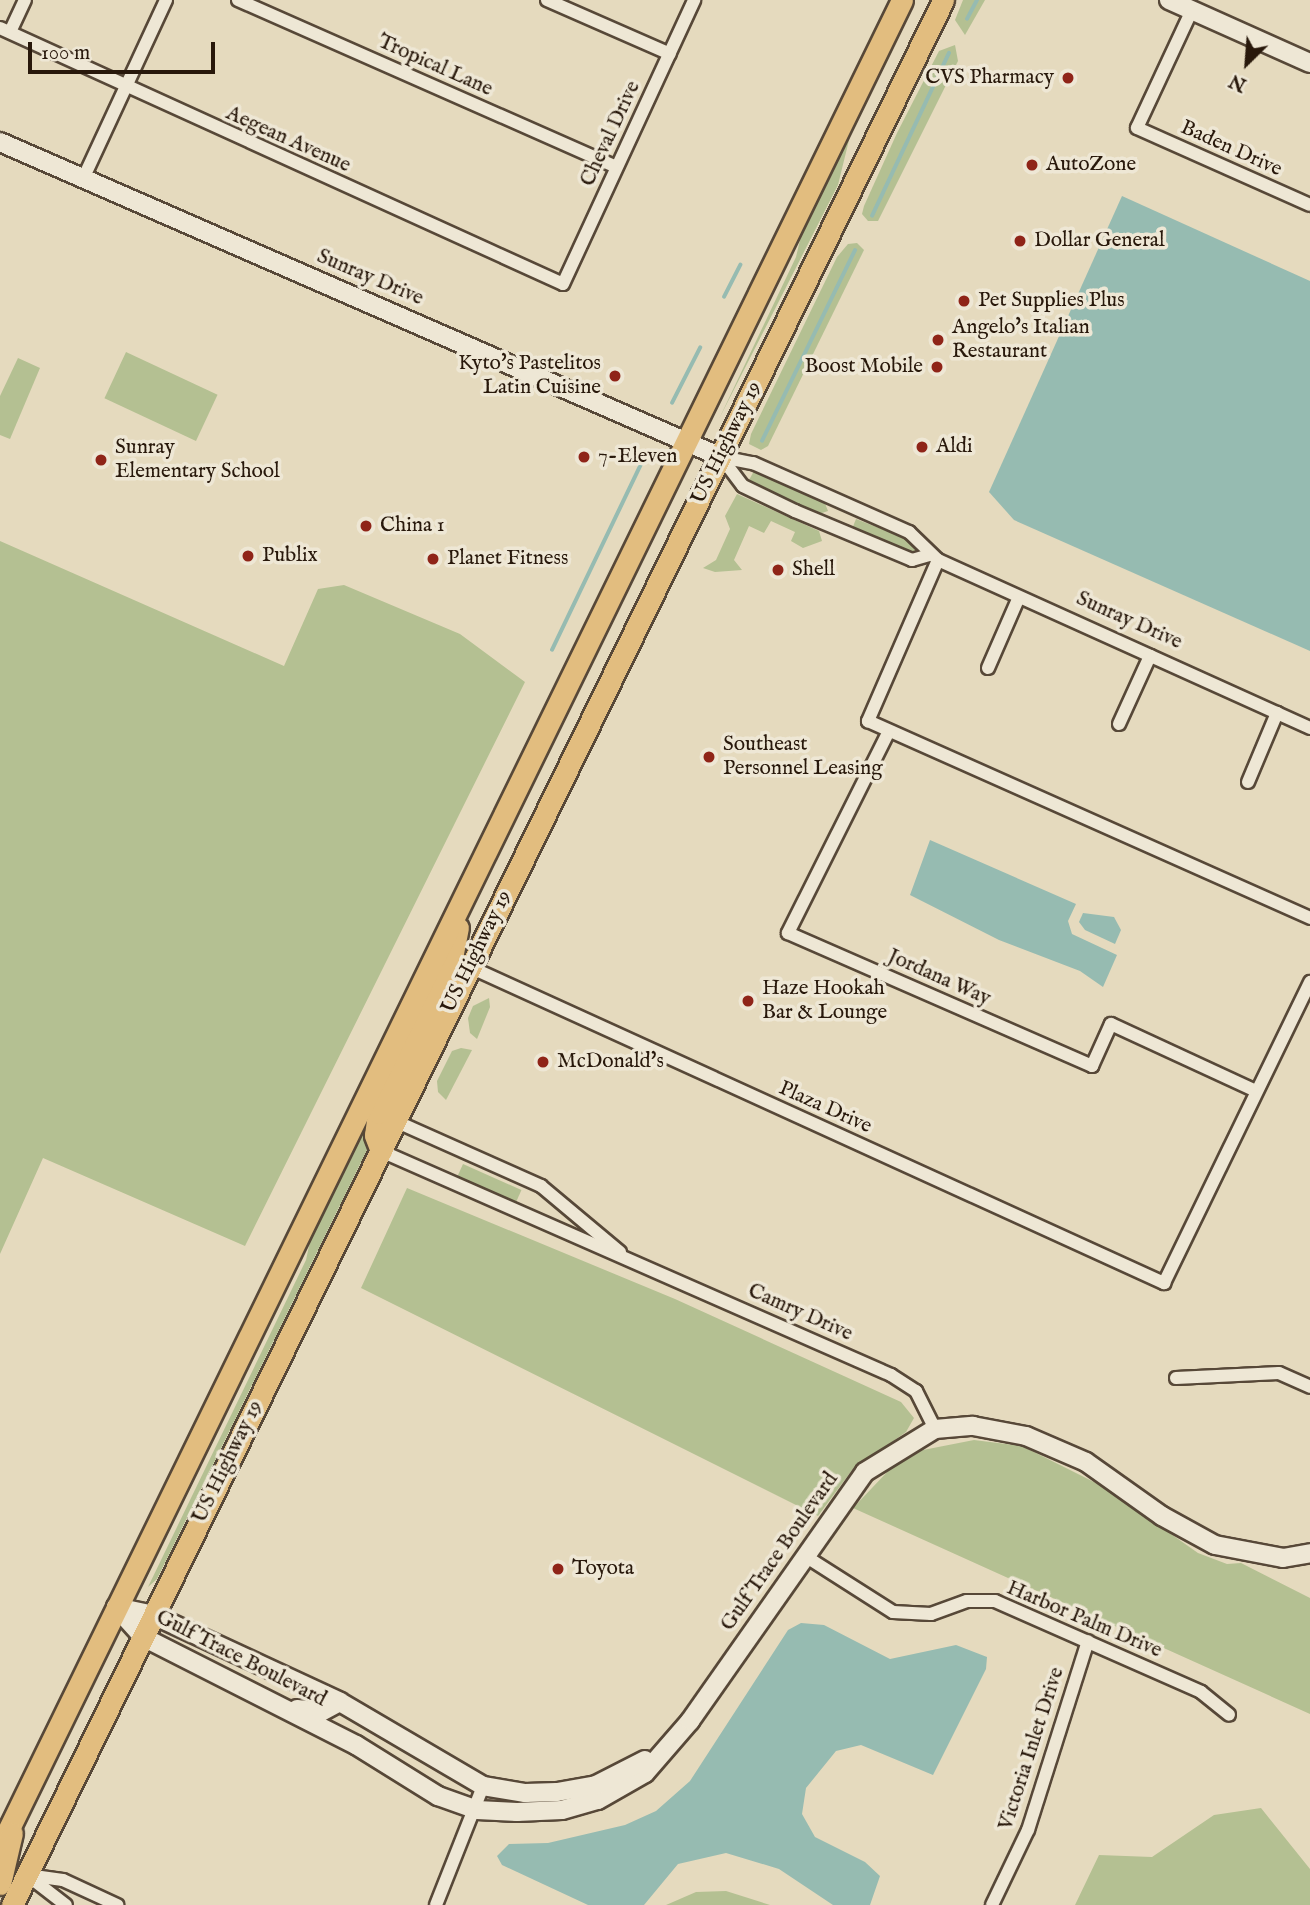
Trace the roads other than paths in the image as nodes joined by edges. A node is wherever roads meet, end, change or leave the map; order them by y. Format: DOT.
graph roads {
  1 [pos="25,0"];
  2 [pos="166,0"];
  3 [pos="238,0"];
  4 [pos="547,0"];
  5 [pos="694,0"];
  6 [pos="902,0"];
  7 [pos="943,0"];
  8 [pos="1169,0"];
  9 [pos="1192,10"];
  10 [pos="5,30"];
  11 [pos="670,54"];
  12 [pos="1310,63"];
  13 [pos="126,88"];
  14 [pos="0,142"];
  15 [pos="616,167"];
  16 [pos="83,179"];
  17 [pos="1310,205"];
  18 [pos="562,284"];
  19 [pos="687,441"];
  20 [pos="720,457"];
  21 [pos="933,558"];
  22 [pos="1019,597"];
  23 [pos="1150,656"];
  24 [pos="988,668"];
  25 [pos="1277,713"];
  26 [pos="1119,724"];
  27 [pos="1310,728"];
  28 [pos="889,731"];
  29 [pos="1248,782"];
  30 [pos="464,899"];
  31 [pos="1310,918"];
  32 [pos="470,967"];
  33 [pos="1310,982"];
  34 [pos="1256,1091"];
  35 [pos="396,1121"];
  36 [pos="381,1151"];
  37 [pos="626,1257"];
  38 [pos="1176,1378"];
  39 [pos="1310,1387"];
  40 [pos="935,1429"];
  41 [pos="1310,1553"];
  42 [pos="805,1556"];
  43 [pos="116,1607"];
  44 [pos="153,1615"];
  45 [pos="143,1636"];
  46 [pos="1088,1641"];
  47 [pos="271,1700"];
  48 [pos="340,1702"];
  49 [pos="1229,1714"];
  50 [pos="666,1748"];
  51 [pos="483,1787"];
  52 [pos="477,1810"];
  53 [pos="14,1820"];
  54 [pos="0,1847"];
  55 [pos="27,1875"];
  56 [pos="0,1884"];
  57 [pos="12,1905"];
  58 [pos="66,1905"];
  59 [pos="117,1905"];
  60 [pos="436,1905"];
  61 [pos="992,1905"];
  1 -- 10 [label="street"];
  2 -- 13 [label="street"];
  3 -- 15 [label="street, Tropical Lane"];
  4 -- 11 [label="street"];
  5 -- 11 [label="street, Cheval Drive"];
  6 -- 19 [label="highway, US Highway 19"];
  7 -- 20 [label="highway, US Highway 19"];
  8 -- 9 [label="street"];
  9 -- 12 [label="street"];
  9 -- 17 [label="street, Baden Drive"];
  10 -- 13 [label="street, Aegean Avenue"];
  11 -- 15 [label="street, Cheval Drive"];
  13 -- 16 [label="street"];
  13 -- 18 [label="street, Aegean Avenue"];
  14 -- 16 [label="street, Sunray Drive"];
  15 -- 18 [label="street, Cheval Drive"];
  16 -- 19 [label="street, Sunray Drive"];
  19 -- 20 [label="street, Sunray Drive"];
  19 -- 30 [label="highway, US Highway 19"];
  20 -- 21 [label="street, Sunray Drive"];
  20 -- 21 [label="street, Sunray Drive"];
  20 -- 32 [label="highway, US Highway 19"];
  21 -- 22 [label="street, Sunray Drive"];
  21 -- 28 [label="street"];
  22 -- 23 [label="street, Sunray Drive"];
  22 -- 24 [label="street"];
  23 -- 25 [label="street, Sunray Drive"];
  23 -- 26 [label="street"];
  25 -- 27 [label="street, Sunray Drive"];
  25 -- 29 [label="street"];
  28 -- 31 [label="street"];
  28 -- 34 [label="street, Jordana Way"];
  30 -- 36 [label="highway"];
  30 -- 43 [label="highway, US Highway 19"];
  32 -- 34 [label="street, Plaza Drive"];
  32 -- 35 [label="highway, US Highway 19"];
  33 -- 34 [label="street"];
  35 -- 36 [label="highway, US Highway 19"];
  35 -- 37 [label="street, Camry Drive"];
  36 -- 37 [label="street, Camry Drive"];
  36 -- 44 [label="highway, US Highway 19"];
  37 -- 40 [label="street, Camry Drive"];
  38 -- 39 [label="street"];
  40 -- 41 [label="street, Gulf Trace Boulevard"];
  40 -- 42 [label="street, Gulf Trace Boulevard"];
  42 -- 46 [label="street, Harbor Palm Drive"];
  42 -- 50 [label="street, Gulf Trace Boulevard"];
  43 -- 44 [label="street, Gulf Trace Boulevard"];
  43 -- 45 [label="street, Gulf Trace Boulevard"];
  43 -- 53 [label="highway, US Highway 19"];
  44 -- 45 [label="highway, US Highway 19"];
  44 -- 48 [label="street, Gulf Trace Boulevard"];
  45 -- 47 [label="street, Gulf Trace Boulevard"];
  45 -- 55 [label="highway, US Highway 19"];
  46 -- 49 [label="street, Harbor Palm Drive"];
  46 -- 61 [label="street, Victoria Inlet Drive"];
  47 -- 48 [label="street"];
  47 -- 52 [label="street, Gulf Trace Boulevard"];
  48 -- 51 [label="street, Gulf Trace Boulevard"];
  50 -- 51 [label="street, Gulf Trace Boulevard"];
  50 -- 52 [label="street, Gulf Trace Boulevard"];
  51 -- 52 [label="street"];
  52 -- 60 [label="street"];
  53 -- 54 [label="highway, US Highway 19"];
  53 -- 56 [label="highway"];
  55 -- 57 [label="highway, US Highway 19"];
  55 -- 58 [label="street"];
  55 -- 59 [label="street"];
}
